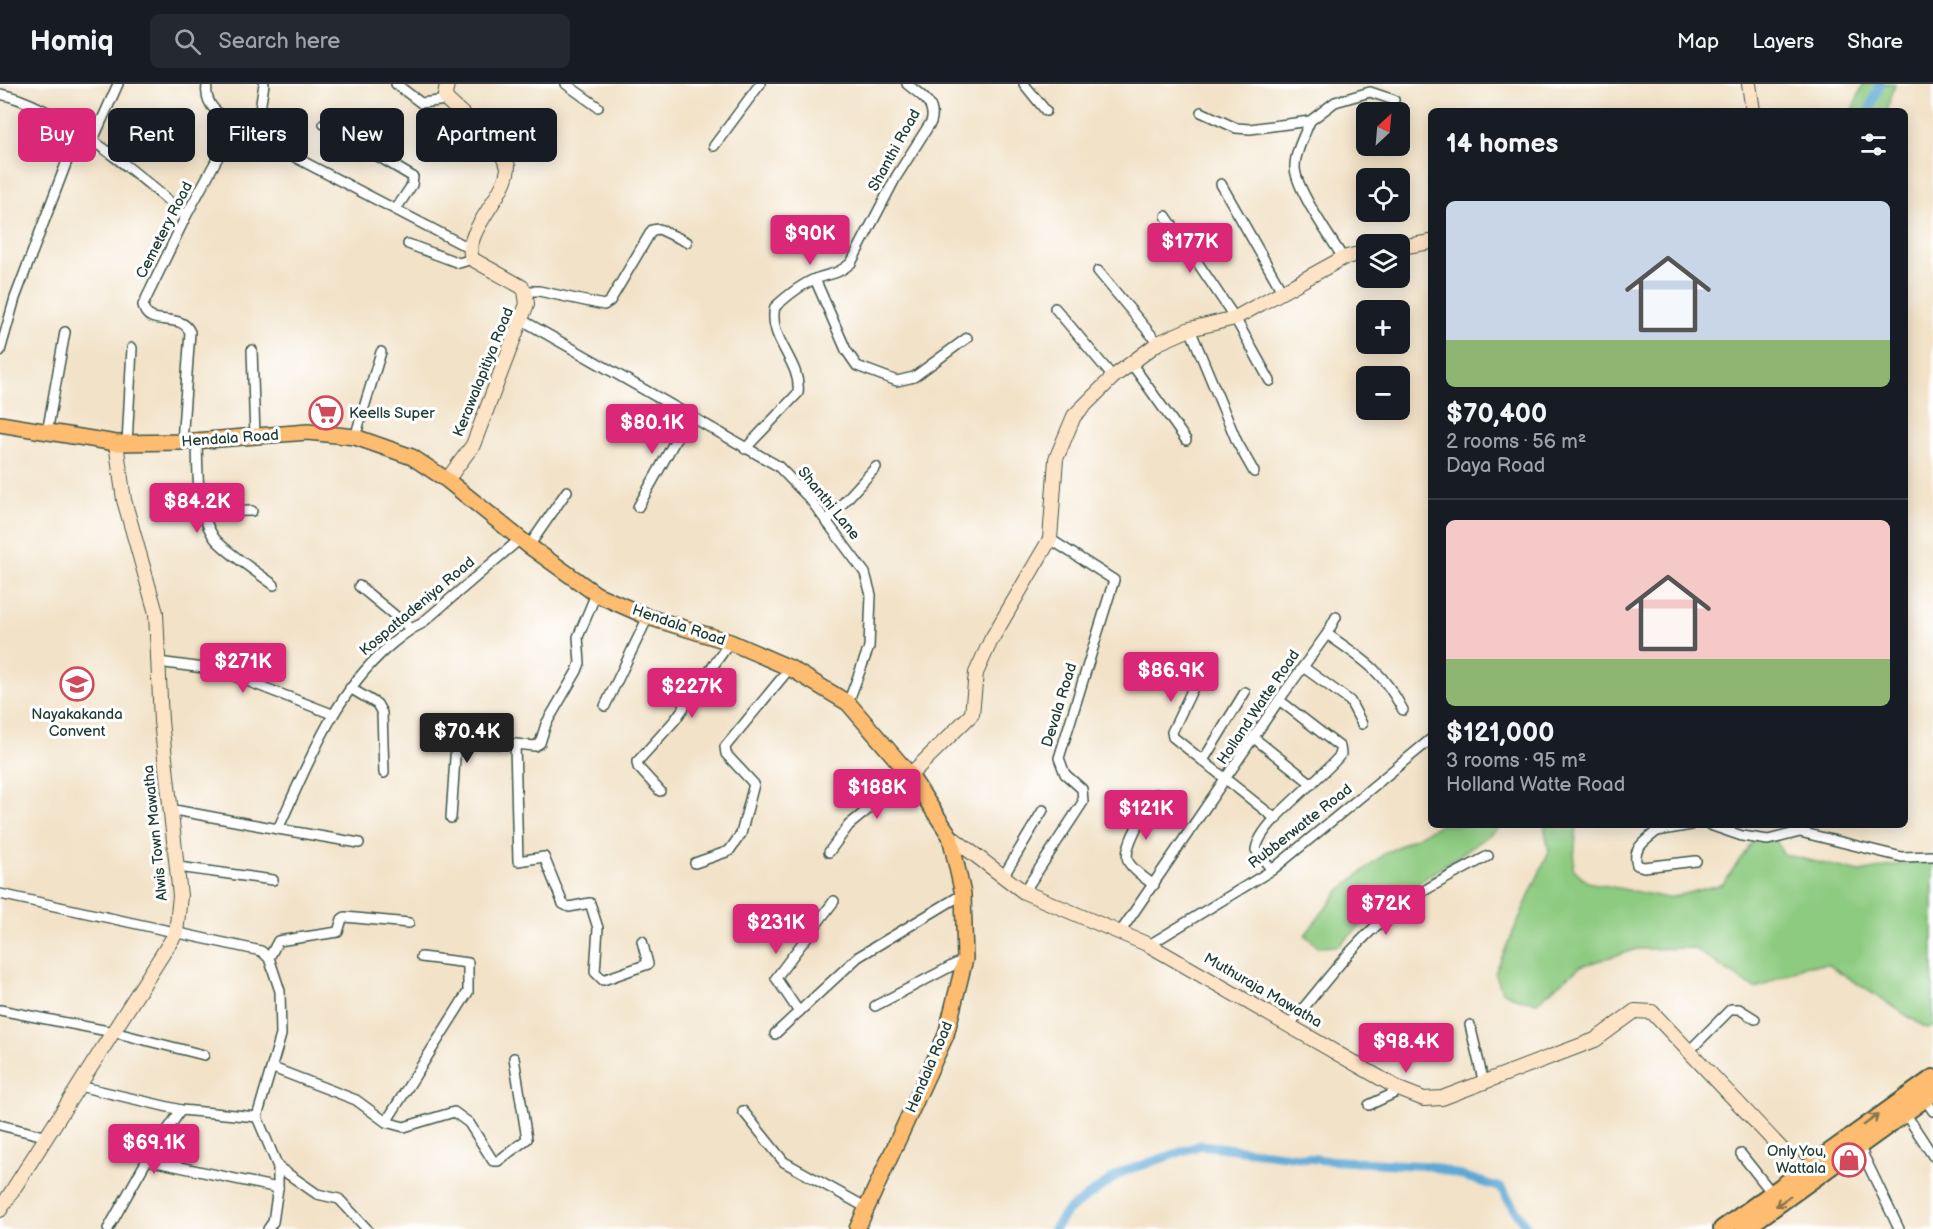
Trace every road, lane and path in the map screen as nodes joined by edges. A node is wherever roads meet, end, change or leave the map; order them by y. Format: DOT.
graph roads {
  1 [pos="118,84"];
  2 [pos="207,84"];
  3 [pos="264,84"];
  4 [pos="396,84"];
  5 [pos="447,84"];
  6 [pos="566,84"];
  7 [pos="760,84"];
  8 [pos="907,84"];
  9 [pos="1024,84"];
  10 [pos="1749,84"];
  11 [pos="0,94"];
  12 [pos="447,100"];
  13 [pos="1394,100"];
  14 [pos="598,107"];
  15 [pos="38,108"];
  16 [pos="212,108"];
  17 [pos="260,108"];
  18 [pos="1753,108"];
  19 [pos="1046,111"];
  20 [pos="1201,112"];
  21 [pos="1310,121"];
  22 [pos="96,133"];
  23 [pos="96,145"];
  24 [pos="714,146"];
  25 [pos="67,162"];
  26 [pos="215,162"];
  27 [pos="307,162"];
  28 [pos="388,162"];
  29 [pos="1221,184"];
  30 [pos="396,209"];
  31 [pos="186,216"];
  32 [pos="1166,216"];
  33 [pos="687,242"];
  34 [pos="1428,242"];
  35 [pos="408,244"];
  36 [pos="1410,245"];
  37 [pos="471,254"];
  38 [pos="1356,255"];
  39 [pos="1343,258"];
  40 [pos="1098,272"];
  41 [pos="815,279"];
  42 [pos="525,291"];
  43 [pos="1283,292"];
  44 [pos="1054,308"];
  45 [pos="1235,318"];
  46 [pos="522,320"];
  47 [pos="1190,329"];
  48 [pos="65,332"];
  49 [pos="967,338"];
  50 [pos="1158,343"];
  51 [pos="132,348"];
  52 [pos="252,350"];
  53 [pos="0,351"];
  54 [pos="381,352"];
  55 [pos="1131,363"];
  56 [pos="1113,377"];
  57 [pos="1270,381"];
  58 [pos="689,417"];
  59 [pos="0,424"];
  60 [pos="46,433"];
  61 [pos="255,436"];
  62 [pos="355,437"];
  63 [pos="1186,440"];
  64 [pos="190,441"];
  65 [pos="121,443"];
  66 [pos="745,449"];
  67 [pos="876,467"];
  68 [pos="1254,472"];
  69 [pos="447,480"];
  70 [pos="567,491"];
  71 [pos="638,507"];
  72 [pos="252,511"];
  73 [pos="203,512"];
  74 [pos="826,522"];
  75 [pos="1050,539"];
  76 [pos="524,543"];
  77 [pos="274,585"];
  78 [pos="359,586"];
  79 [pos="596,594"];
  80 [pos="1336,616"];
  81 [pos="648,617"];
  82 [pos="410,628"];
  83 [pos="1327,634"];
  84 [pos="730,642"];
  85 [pos="158,662"];
  86 [pos="1205,663"];
  87 [pos="1303,667"];
  88 [pos="790,669"];
  89 [pos="350,688"];
  90 [pos="1245,692"];
  91 [pos="1279,700"];
  92 [pos="848,703"];
  93 [pos="605,706"];
  94 [pos="1403,710"];
  95 [pos="332,714"];
  96 [pos="1362,724"];
  97 [pos="1254,738"];
  98 [pos="1428,741"];
  99 [pos="515,744"];
  100 [pos="1204,759"];
  101 [pos="384,773"];
  102 [pos="910,775"];
  103 [pos="1227,779"];
  104 [pos="1312,784"];
  105 [pos="660,791"];
  106 [pos="1156,794"];
  107 [pos="169,809"];
  108 [pos="1043,810"];
  109 [pos="451,818"];
  110 [pos="1276,819"];
  111 [pos="1655,828"];
  112 [pos="1719,828"];
  113 [pos="278,829"];
  114 [pos="1801,829"];
  115 [pos="950,836"];
  116 [pos="359,843"];
  117 [pos="829,852"];
  118 [pos="1488,856"];
  119 [pos="1933,856"];
  120 [pos="1696,861"];
  121 [pos="695,863"];
  122 [pos="178,867"];
  123 [pos="1272,870"];
  124 [pos="1003,877"];
  125 [pos="273,880"];
  126 [pos="1154,885"];
  127 [pos="1024,892"];
  128 [pos="0,894"];
  129 [pos="963,894"];
  130 [pos="834,901"];
  131 [pos="409,923"];
  132 [pos="1122,931"];
  133 [pos="176,933"];
  134 [pos="642,941"];
  135 [pos="1149,945"];
  136 [pos="422,957"];
  137 [pos="270,958"];
  138 [pos="965,959"];
  139 [pos="874,1006"];
  140 [pos="0,1010"];
  141 [pos="799,1012"];
  142 [pos="1755,1019"];
  143 [pos="1290,1024"];
  144 [pos="1470,1025"];
  145 [pos="113,1032"];
  146 [pos="776,1034"];
  147 [pos="1689,1051"];
  148 [pos="204,1054"];
  149 [pos="514,1058"];
  150 [pos="273,1068"];
  151 [pos="1933,1078"];
  152 [pos="1484,1084"];
  153 [pos="79,1086"];
  154 [pos="1401,1089"];
  155 [pos="1930,1101"];
  156 [pos="1369,1105"];
  157 [pos="181,1110"];
  158 [pos="743,1111"];
  159 [pos="1905,1113"];
  160 [pos="257,1117"];
  161 [pos="386,1122"];
  162 [pos="0,1125"];
  163 [pos="48,1137"];
  164 [pos="1859,1146"];
  165 [pos="1741,1154"];
  166 [pos="1933,1156"];
  167 [pos="147,1160"];
  168 [pos="278,1167"];
  169 [pos="1808,1176"];
  170 [pos="278,1188"];
  171 [pos="1772,1193"];
  172 [pos="867,1208"];
  173 [pos="0,1210"];
  174 [pos="108,1229"];
  175 [pos="268,1229"];
  176 [pos="367,1229"];
  177 [pos="857,1229"];
  178 [pos="1722,1229"];
  179 [pos="1744,1229"];
  180 [pos="1899,1229"];
  1 -- 22 [label="street"];
  2 -- 16 [label="street"];
  3 -- 17 [label="street"];
  4 -- 12 [label="street"];
  5 -- 12 [label="street"];
  6 -- 14 [label="street"];
  7 -- 24 [label="street"];
  8 -- 41 [label="street, Shanthi Road"];
  9 -- 19 [label="street"];
  10 -- 18 [label="street"];
  11 -- 15 [label="street"];
  12 -- 37 [label="street"];
  13 -- 21 [label="street"];
  20 -- 21 [label="street"];
  21 -- 39 [label="street"];
  23 -- 31 [label="street"];
  25 -- 53 [label="street"];
  26 -- 31 [label="street, Cemetery Road"];
  27 -- 30 [label="street"];
  28 -- 30 [label="street"];
  29 -- 43 [label="street"];
  30 -- 37 [label="street"];
  31 -- 64 [label="street, Cemetery Road"];
  32 -- 45 [label="street"];
  33 -- 42 [label="street"];
  34 -- 36 [label="street"];
  35 -- 37 [label="street"];
  37 -- 42 [label="street, Kerawalapitiya Road"];
  38 -- 39 [label="street"];
  39 -- 43 [label="street"];
  40 -- 50 [label="street"];
  41 -- 49 [label="street"];
  41 -- 66 [label="street, Shanthi Road"];
  42 -- 46 [label="street, Kerawalapitiya Road"];
  43 -- 45 [label="street"];
  44 -- 56 [label="street"];
  45 -- 47 [label="street"];
  45 -- 57 [label="street"];
  46 -- 58 [label="street, Shanthi Lane"];
  46 -- 69 [label="street, Kerawalapitiya Road"];
  47 -- 50 [label="street"];
  47 -- 68 [label="street"];
  48 -- 60 [label="street"];
  50 -- 55 [label="street"];
  51 -- 65 [label="street"];
  52 -- 61 [label="street"];
  54 -- 62 [label="street"];
  55 -- 56 [label="street"];
  55 -- 63 [label="street"];
  56 -- 75 [label="street"];
  58 -- 66 [label="street, Shanthi Lane"];
  58 -- 71 [label="street"];
  59 -- 60 [label="main road, Hendala Road"];
  60 -- 65 [label="main road, Hendala Road"];
  61 -- 62 [label="main road, Hendala Road"];
  61 -- 64 [label="main road, Hendala Road"];
  62 -- 69 [label="main road, Hendala Road"];
  64 -- 65 [label="main road, Hendala Road"];
  64 -- 73 [label="street"];
  65 -- 85 [label="street, Alwis Town Mawatha"];
  66 -- 74 [label="street, Shanthi Lane"];
  67 -- 74 [label="street"];
  69 -- 76 [label="main road, Hendala Road"];
  70 -- 76 [label="street, Kospattadeniya Road"];
  72 -- 73 [label="street"];
  73 -- 77 [label="street"];
  74 -- 92 [label="street, Shanthi Lane"];
  75 -- 102 [label="street"];
  75 -- 127 [label="street, Devala Road"];
  76 -- 79 [label="main road, Hendala Road"];
  76 -- 82 [label="street, Kospattadeniya Road"];
  78 -- 82 [label="street"];
  79 -- 81 [label="main road, Hendala Road"];
  79 -- 99 [label="street"];
  80 -- 83 [label="street, Holland Watte Road"];
  81 -- 84 [label="main road, Hendala Road"];
  81 -- 93 [label="street"];
  82 -- 89 [label="street, Kospattadeniya Road"];
  83 -- 87 [label="street, Holland Watte Road"];
  83 -- 94 [label="street"];
  84 -- 88 [label="main road, Hendala Road"];
  84 -- 105 [label="street"];
  85 -- 95 [label="street"];
  85 -- 107 [label="street, Alwis Town Mawatha"];
  86 -- 100 [label="street"];
  87 -- 91 [label="street, Holland Watte Road"];
  87 -- 96 [label="street"];
  88 -- 92 [label="main road, Hendala Road"];
  88 -- 121 [label="street"];
  89 -- 95 [label="street, Kospattadeniya Road"];
  89 -- 101 [label="street"];
  90 -- 100 [label="street"];
  91 -- 97 [label="street, Holland Watte Road"];
  91 -- 104 [label="street"];
  92 -- 102 [label="main road, Hendala Road"];
  95 -- 113 [label="street, Kospattadeniya Road"];
  97 -- 103 [label="street, Holland Watte Road"];
  97 -- 104 [label="street"];
  98 -- 123 [label="street, Rubberwatte Road"];
  99 -- 109 [label="street"];
  99 -- 134 [label="street"];
  100 -- 103 [label="street"];
  102 -- 115 [label="main road, Hendala Road"];
  102 -- 117 [label="street"];
  103 -- 110 [label="street"];
  103 -- 126 [label="street, Holland Watte Road"];
  104 -- 110 [label="street"];
  106 -- 126 [label="street"];
  107 -- 113 [label="street"];
  107 -- 122 [label="street, Alwis Town Mawatha"];
  108 -- 124 [label="street"];
  110 -- 123 [label="street"];
  111 -- 120 [label="street"];
  112 -- 114 [label="street"];
  113 -- 116 [label="street"];
  114 -- 119 [label="street"];
  115 -- 124 [label="street, Muthuraja Mawatha"];
  115 -- 129 [label="main road, Hendala Road"];
  118 -- 143 [label="street"];
  122 -- 125 [label="street"];
  122 -- 133 [label="street, Alwis Town Mawatha"];
  123 -- 135 [label="street, Rubberwatte Road"];
  124 -- 127 [label="street, Muthuraja Mawatha"];
  126 -- 132 [label="street, Holland Watte Road"];
  127 -- 132 [label="street, Muthuraja Mawatha"];
  128 -- 133 [label="street"];
  129 -- 138 [label="main road, Hendala Road"];
  129 -- 141 [label="street"];
  130 -- 141 [label="street"];
  131 -- 137 [label="street"];
  132 -- 135 [label="street, Muthuraja Mawatha"];
  133 -- 137 [label="street"];
  133 -- 145 [label="street, Alwis Town Mawatha"];
  135 -- 143 [label="street, Muthuraja Mawatha"];
  136 -- 161 [label="street"];
  137 -- 150 [label="street"];
  138 -- 139 [label="street"];
  138 -- 172 [label="main road, Hendala Road"];
  140 -- 145 [label="street"];
  141 -- 146 [label="street"];
  142 -- 147 [label="street"];
  143 -- 154 [label="street, Muthuraja Mawatha"];
  144 -- 152 [label="street"];
  145 -- 148 [label="street"];
  145 -- 153 [label="street, Alwis Town Mawatha"];
  147 -- 152 [label="street, Muthuraja Mawatha"];
  147 -- 169 [label="street, Muthuraja Mawatha"];
  149 -- 161 [label="street"];
  150 -- 160 [label="street"];
  150 -- 161 [label="street"];
  169 -- 151 [label="highway, one-way"];
  152 -- 154 [label="street, Muthuraja Mawatha"];
  153 -- 157 [label="street"];
  153 -- 163 [label="street, Alwis Town Mawatha"];
  154 -- 156 [label="street"];
  155 -- 159 [label="highway"];
  157 -- 160 [label="street"];
  157 -- 167 [label="street"];
  158 -- 172 [label="street"];
  159 -- 164 [label="highway"];
  159 -- 166 [label="street"];
  160 -- 168 [label="street"];
  162 -- 163 [label="street"];
  163 -- 173 [label="street, Alwis Town Mawatha"];
  164 -- 169 [label="highway"];
  164 -- 180 [label="street"];
  165 -- 171 [label="street"];
  167 -- 170 [label="street"];
  167 -- 174 [label="street"];
  168 -- 170 [label="street"];
  168 -- 176 [label="street"];
  169 -- 171 [label="highway"];
  169 -- 179 [label="highway, one-way"];
  170 -- 175 [label="street"];
  171 -- 178 [label="highway"];
  172 -- 177 [label="main road, Hendala Road"];
}
